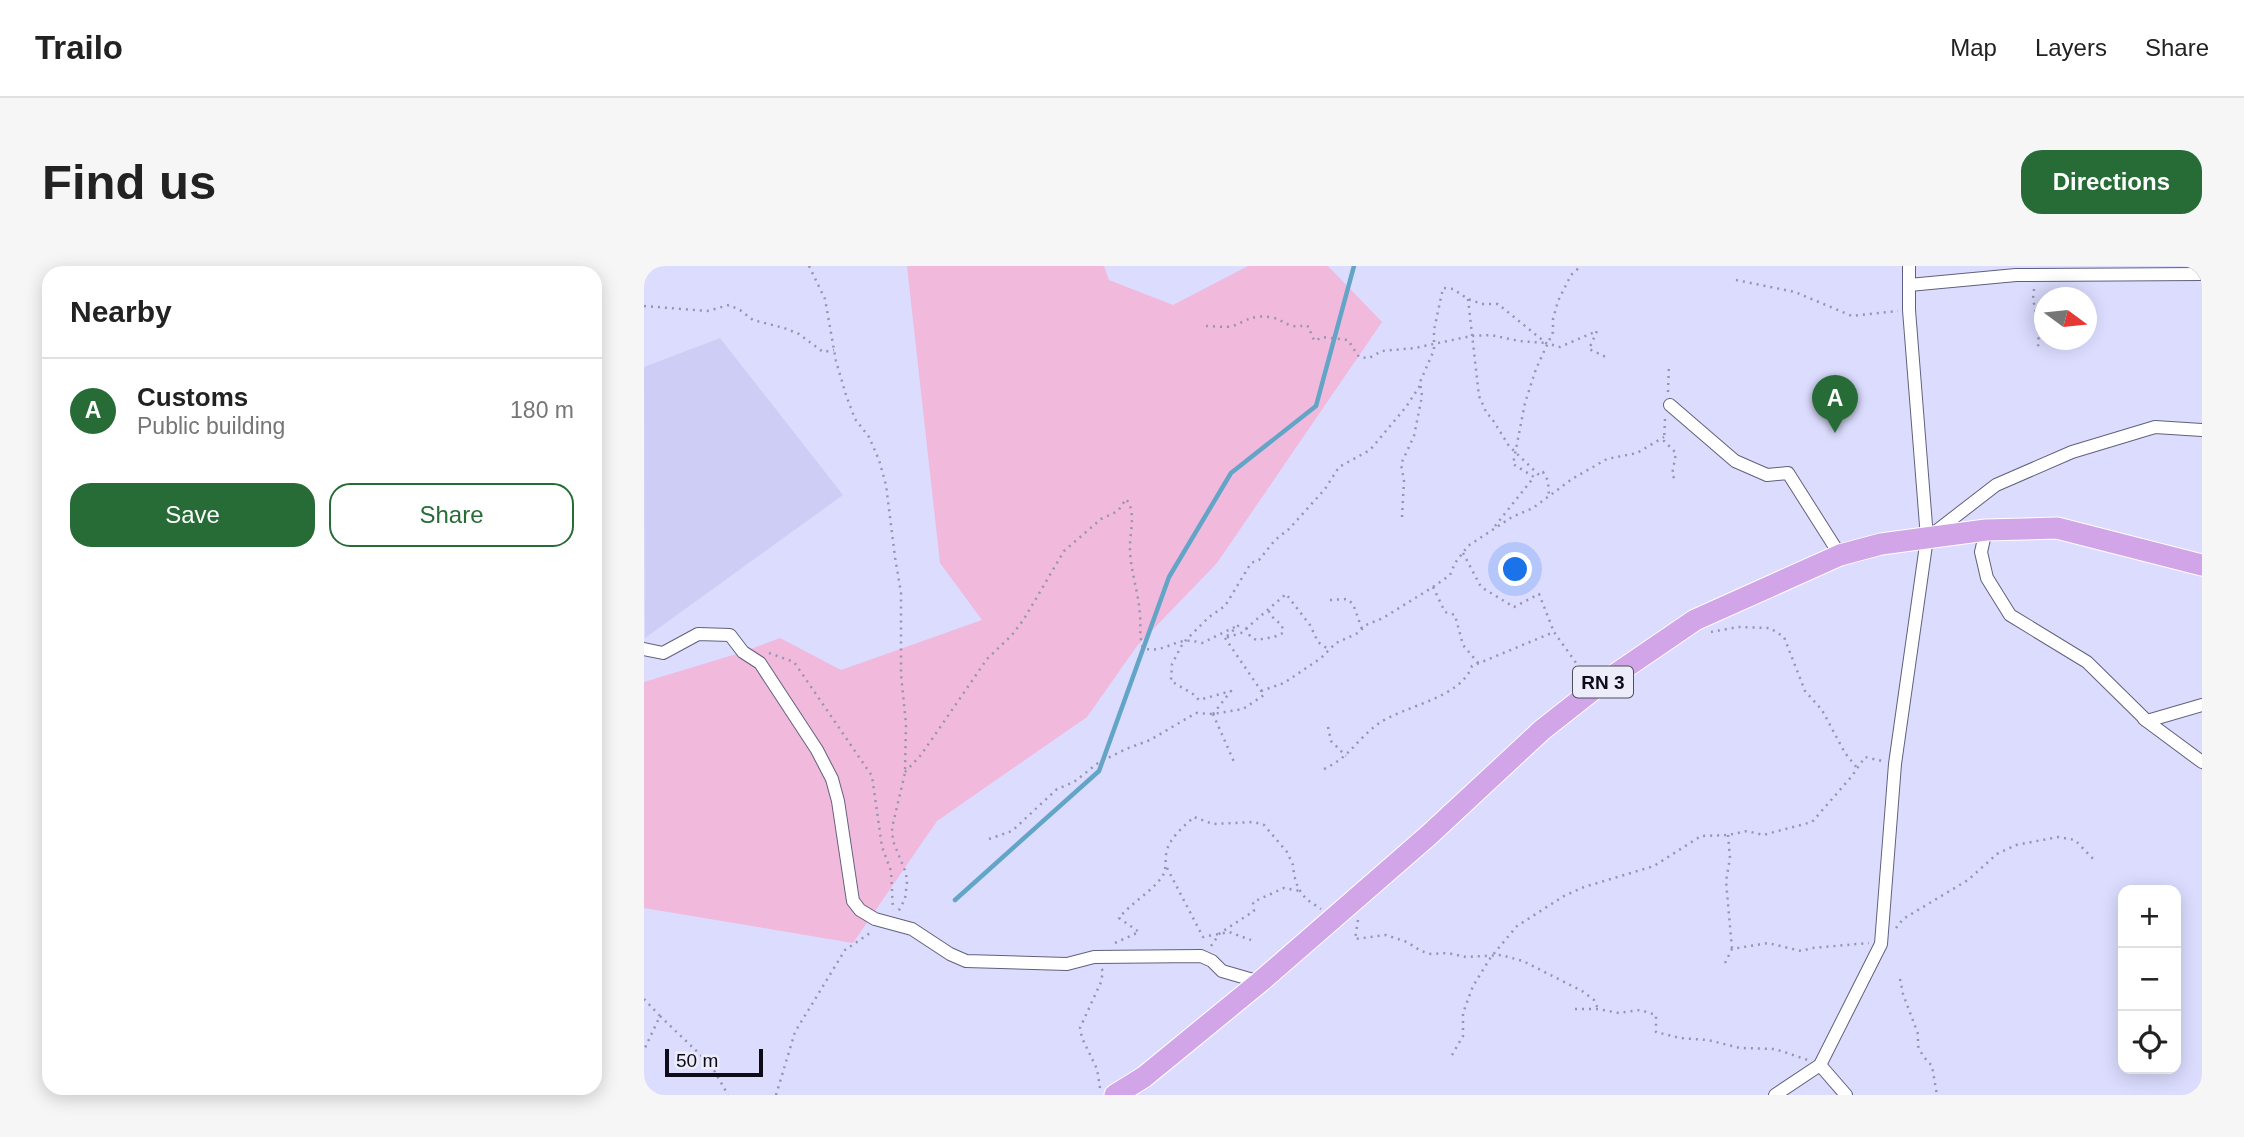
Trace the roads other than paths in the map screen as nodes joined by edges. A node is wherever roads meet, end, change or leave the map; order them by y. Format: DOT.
graph roads {
  1 [pos="1909,266"];
  2 [pos="2202,274"];
  3 [pos="1909,285"];
  4 [pos="1670,405"];
  5 [pos="2202,430"];
  6 [pos="1986,530"];
  7 [pos="1927,538"];
  8 [pos="1840,555"];
  9 [pos="2202,565"];
  10 [pos="644,649"];
  11 [pos="2202,705"];
  12 [pos="2144,719"];
  13 [pos="2202,762"];
  14 [pos="1260,982"];
  15 [pos="1820,1065"];
  16 [pos="1115,1095"];
  17 [pos="1775,1095"];
  18 [pos="1846,1095"];
  1 -- 3 [label="street"];
  2 -- 3 [label="street"];
  3 -- 7 [label="street"];
  4 -- 8 [label="street"];
  5 -- 7 [label="street"];
  6 -- 7 [label="highway, RN 3"];
  6 -- 9 [label="highway, RN 3"];
  6 -- 12 [label="street"];
  7 -- 8 [label="highway, RN 3"];
  7 -- 15 [label="street"];
  8 -- 14 [label="highway, RN 3"];
  10 -- 14 [label="street"];
  11 -- 12 [label="street"];
  12 -- 13 [label="street"];
  14 -- 16 [label="highway, RN 3"];
  15 -- 17 [label="street"];
  15 -- 18 [label="street"];
}
